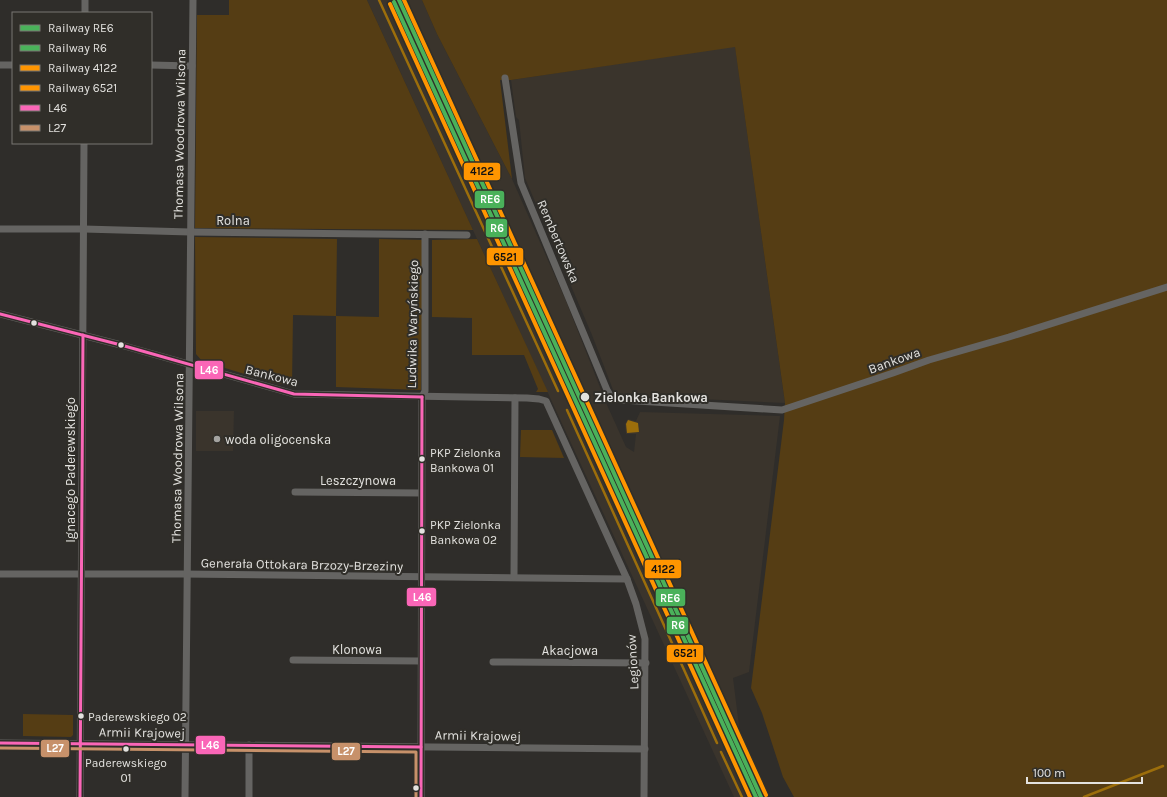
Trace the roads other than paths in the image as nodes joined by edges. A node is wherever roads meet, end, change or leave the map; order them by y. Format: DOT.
graph roads {
  1 [pos="85,0"];
  2 [pos="193,0"];
  3 [pos="85,12"];
  4 [pos="0,65"];
  5 [pos="12,65"];
  6 [pos="152,65"];
  7 [pos="192,66"];
  8 [pos="505,78"];
  9 [pos="84,144"];
  10 [pos="0,229"];
  11 [pos="84,229"];
  12 [pos="190,232"];
  13 [pos="425,234"];
  14 [pos="467,235"];
  15 [pos="1167,287"];
  16 [pos="0,314"];
  17 [pos="83,335"];
  18 [pos="190,365"];
  19 [pos="422,397"];
  20 [pos="515,398"];
  21 [pos="622,400"];
  22 [pos="546,402"];
  23 [pos="295,492"];
  24 [pos="422,493"];
  25 [pos="82,573"];
  26 [pos="0,574"];
  27 [pos="188,574"];
  28 [pos="514,577"];
  29 [pos="422,578"];
  30 [pos="627,579"];
  31 [pos="293,660"];
  32 [pos="421,661"];
  33 [pos="493,662"];
  34 [pos="646,663"];
  35 [pos="0,743"];
  36 [pos="80,744"];
  37 [pos="186,745"];
  38 [pos="249,745"];
  39 [pos="421,747"];
  40 [pos="645,749"];
  41 [pos="80,797"];
  42 [pos="185,797"];
  43 [pos="249,797"];
  44 [pos="421,797"];
  45 [pos="644,797"];
  1 -- 3 [label="street"];
  2 -- 7 [label="street, Thomasa Woodrowa Wilsona"];
  4 -- 5 [label="street"];
  6 -- 7 [label="street"];
  7 -- 12 [label="street, Thomasa Woodrowa Wilsona"];
  8 -- 21 [label="street, Rembertowska"];
  9 -- 11 [label="street, Ignacego Paderewskiego"];
  10 -- 11 [label="street, Rolna"];
  11 -- 12 [label="street, Rolna"];
  11 -- 17 [label="street, Ignacego Paderewskiego"];
  12 -- 13 [label="street, Rolna"];
  12 -- 18 [label="street, Thomasa Woodrowa Wilsona"];
  13 -- 14 [label="street, Rolna"];
  13 -- 19 [label="street, Ludwika Waryńskiego"];
  15 -- 21 [label="street, Bankowa"];
  16 -- 17 [label="street, Bankowa"];
  17 -- 18 [label="street, Bankowa"];
  17 -- 25 [label="street, Ignacego Paderewskiego"];
  18 -- 19 [label="street, Bankowa"];
  18 -- 27 [label="street, Thomasa Woodrowa Wilsona"];
  19 -- 20 [label="street, Bankowa"];
  19 -- 24 [label="street, Ludwika Waryńskiego"];
  20 -- 22 [label="street, Bankowa"];
  20 -- 28 [label="street"];
  22 -- 30 [label="street, Legionów"];
  23 -- 24 [label="street, Leszczynowa"];
  24 -- 29 [label="street, Ludwika Waryńskiego"];
  25 -- 26 [label="street, Generała Ottokara Brzozy-Brzeziny"];
  25 -- 27 [label="street, Generała Ottokara Brzozy-Brzeziny"];
  25 -- 36 [label="street, Ignacego Paderewskiego"];
  27 -- 29 [label="street, Generała Ottokara Brzozy-Brzeziny"];
  27 -- 37 [label="street, Thomasa Woodrowa Wilsona"];
  28 -- 29 [label="street, Generała Ottokara Brzozy-Brzeziny"];
  28 -- 30 [label="street, Generała Ottokara Brzozy-Brzeziny"];
  29 -- 32 [label="street, Ludwika Waryńskiego"];
  30 -- 34 [label="street, Legionów"];
  31 -- 32 [label="street, Klonowa"];
  32 -- 39 [label="street, Ludwika Waryńskiego"];
  33 -- 34 [label="street, Akacjowa"];
  34 -- 40 [label="street, Legionów"];
  35 -- 36 [label="street, Armii Krajowej"];
  36 -- 37 [label="street, Armii Krajowej"];
  36 -- 41 [label="street, Ignacego Paderewskiego"];
  37 -- 38 [label="street, Armii Krajowej"];
  37 -- 42 [label="street, Thomasa Woodrowa Wilsona"];
  38 -- 39 [label="street, Armii Krajowej"];
  38 -- 43 [label="street"];
  39 -- 40 [label="street, Armii Krajowej"];
  39 -- 44 [label="street, Ludwika Waryńskiego"];
  40 -- 45 [label="street, Legionów"];
}
